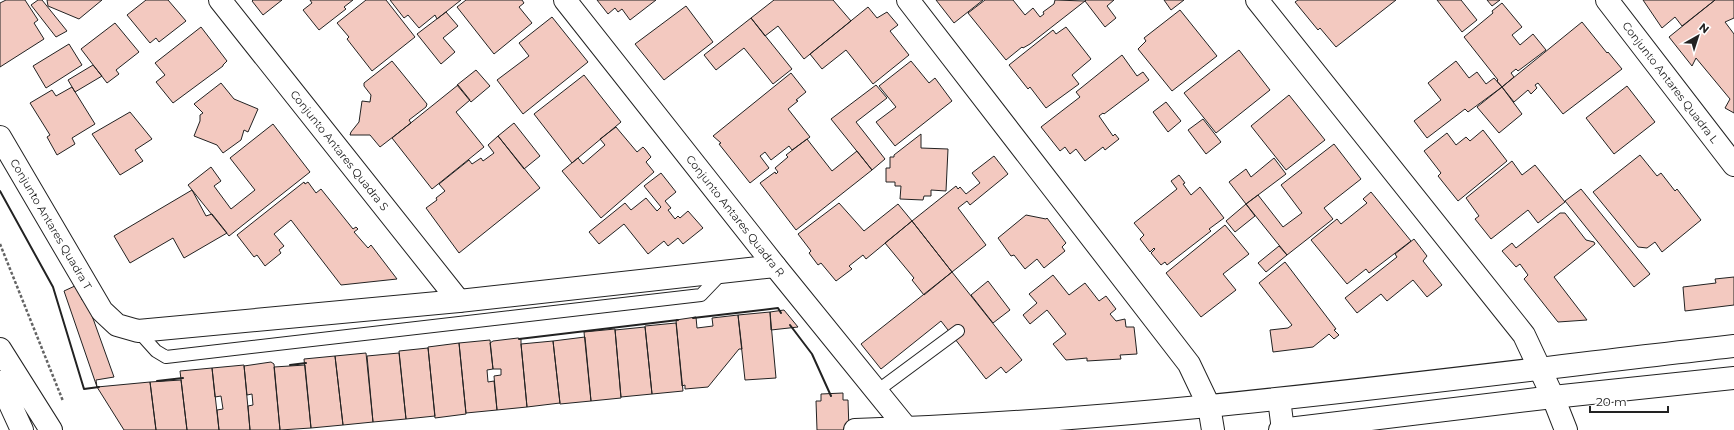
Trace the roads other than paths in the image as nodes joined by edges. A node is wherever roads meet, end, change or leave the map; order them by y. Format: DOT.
graph roads {
  1 [pos="220,0"];
  2 [pos="565,0"];
  3 [pos="908,0"];
  4 [pos="1257,0"];
  5 [pos="1607,0"];
  6 [pos="0,137"];
  7 [pos="1734,165"];
  8 [pos="775,266"];
  9 [pos="724,271"];
  10 [pos="459,300"];
  11 [pos="138,331"];
  12 [pos="958,331"];
  13 [pos="1734,346"];
  14 [pos="0,349"];
  15 [pos="1540,368"];
  16 [pos="1734,378"];
  17 [pos="0,382"];
  18 [pos="877,392"];
  19 [pos="1553,397"];
  20 [pos="1279,399"];
  21 [pos="1209,406"];
  22 [pos="994,427"];
  23 [pos="908,429"];
  24 [pos="22,430"];
  25 [pos="51,430"];
  26 [pos="856,430"];
  27 [pos="1213,430"];
  28 [pos="1282,430"];
  29 [pos="1566,430"];
  1 -- 10 [label="street, Conjunto Antares Quadra S"];
  2 -- 8 [label="street, Conjunto Antares Quadra R"];
  3 -- 21 [label="street"];
  4 -- 15 [label="street"];
  5 -- 7 [label="street, Conjunto Antares Quadra L"];
  6 -- 11 [label="street, Conjunto Antares Quadra T"];
  8 -- 9 [label="street"];
  8 -- 18 [label="street, Conjunto Antares Quadra R"];
  9 -- 10 [label="street"];
  9 -- 11 [label="lane"];
  10 -- 11 [label="street"];
  12 -- 18 [label="lane"];
  13 -- 15 [label="street"];
  14 -- 25 [label="street"];
  15 -- 19 [label="street"];
  15 -- 20 [label="street"];
  16 -- 19 [label="street"];
  17 -- 24 [label="street"];
  18 -- 23 [label="street, Conjunto Antares Quadra R"];
  19 -- 28 [label="street"];
  19 -- 29 [label="street"];
  20 -- 21 [label="street"];
  20 -- 28 [label="street"];
  21 -- 22 [label="street"];
  21 -- 27 [label="street"];
  22 -- 23 [label="street"];
  23 -- 26 [label="street"];
}
